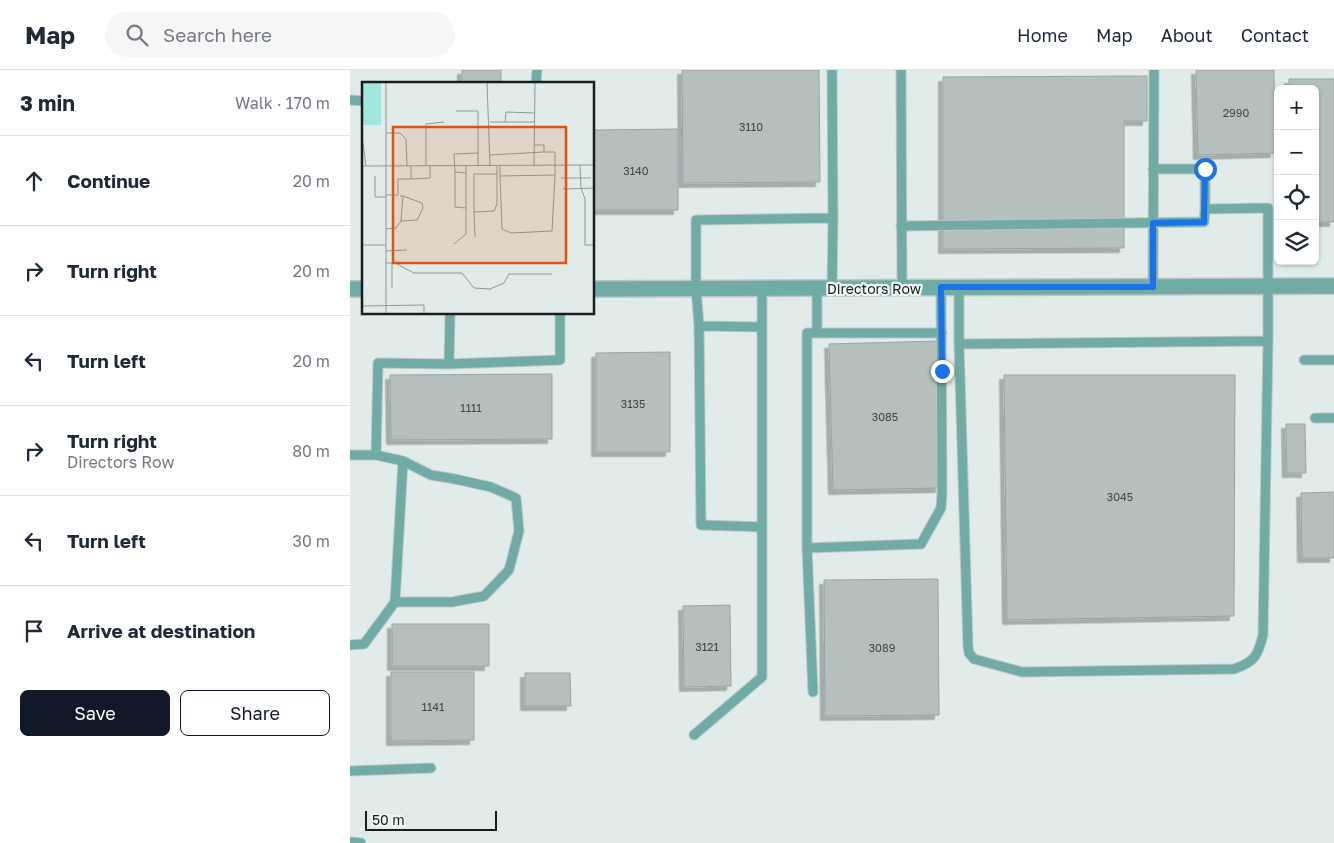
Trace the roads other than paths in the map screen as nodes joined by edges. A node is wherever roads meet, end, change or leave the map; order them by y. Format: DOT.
graph roads {
  1 [pos="832,70"];
  2 [pos="901,70"];
  3 [pos="1154,70"];
  4 [pos="1154,170"];
  5 [pos="1205,209"];
  6 [pos="833,218"];
  7 [pos="1153,223"];
  8 [pos="901,226"];
  9 [pos="1268,286"];
  10 [pos="1334,286"];
  11 [pos="941,287"];
  12 [pos="960,287"];
  13 [pos="1153,287"];
  14 [pos="595,288"];
  15 [pos="696,288"];
  16 [pos="762,288"];
  17 [pos="816,288"];
  18 [pos="832,288"];
  19 [pos="902,288"];
  20 [pos="450,315"];
  21 [pos="560,315"];
  22 [pos="699,326"];
  23 [pos="762,327"];
  24 [pos="817,333"];
  25 [pos="942,333"];
  26 [pos="1268,341"];
  27 [pos="960,344"];
  28 [pos="1304,360"];
  29 [pos="1334,360"];
  30 [pos="449,364"];
  31 [pos="1315,418"];
  32 [pos="1334,418"];
  33 [pos="350,455"];
  34 [pos="376,455"];
  35 [pos="403,461"];
  36 [pos="762,527"];
  37 [pos="807,548"];
  38 [pos="395,602"];
  39 [pos="350,645"];
  40 [pos="813,692"];
  41 [pos="694,735"];
  42 [pos="430,768"];
  43 [pos="350,771"];
  44 [pos="350,842"];
  45 [pos="361,843"];
  1 -- 6 [label="lane"];
  2 -- 8 [label="lane"];
  3 -- 4 [label="lane"];
  4 -- 5 [label="lane"];
  4 -- 7 [label="lane"];
  5 -- 7 [label="lane"];
  5 -- 9 [label="lane"];
  6 -- 15 [label="lane"];
  6 -- 18 [label="lane"];
  7 -- 8 [label="lane"];
  7 -- 13 [label="lane"];
  8 -- 19 [label="lane"];
  9 -- 10 [label="street, Directors Row"];
  9 -- 13 [label="street, Directors Row"];
  9 -- 26 [label="lane"];
  11 -- 12 [label="street, Directors Row"];
  11 -- 19 [label="street, Directors Row"];
  11 -- 25 [label="lane"];
  12 -- 13 [label="street, Directors Row"];
  12 -- 27 [label="lane"];
  14 -- 15 [label="street, Directors Row"];
  15 -- 16 [label="street, Directors Row"];
  15 -- 22 [label="lane"];
  16 -- 17 [label="street, Directors Row"];
  16 -- 23 [label="lane"];
  17 -- 18 [label="street, Directors Row"];
  17 -- 24 [label="lane"];
  18 -- 19 [label="street, Directors Row"];
  20 -- 30 [label="lane"];
  21 -- 30 [label="lane"];
  22 -- 23 [label="lane"];
  22 -- 36 [label="lane"];
  23 -- 36 [label="lane"];
  24 -- 25 [label="lane"];
  24 -- 37 [label="lane"];
  25 -- 37 [label="lane"];
  26 -- 27 [label="lane"];
  26 -- 27 [label="lane"];
  28 -- 29 [label="lane"];
  30 -- 34 [label="lane"];
  31 -- 32 [label="lane"];
  33 -- 34 [label="lane"];
  34 -- 35 [label="lane"];
  35 -- 38 [label="lane"];
  35 -- 38 [label="lane"];
  36 -- 41 [label="lane"];
  37 -- 40 [label="lane"];
  38 -- 39 [label="lane"];
  42 -- 43 [label="lane"];
  44 -- 45 [label="lane"];
}
